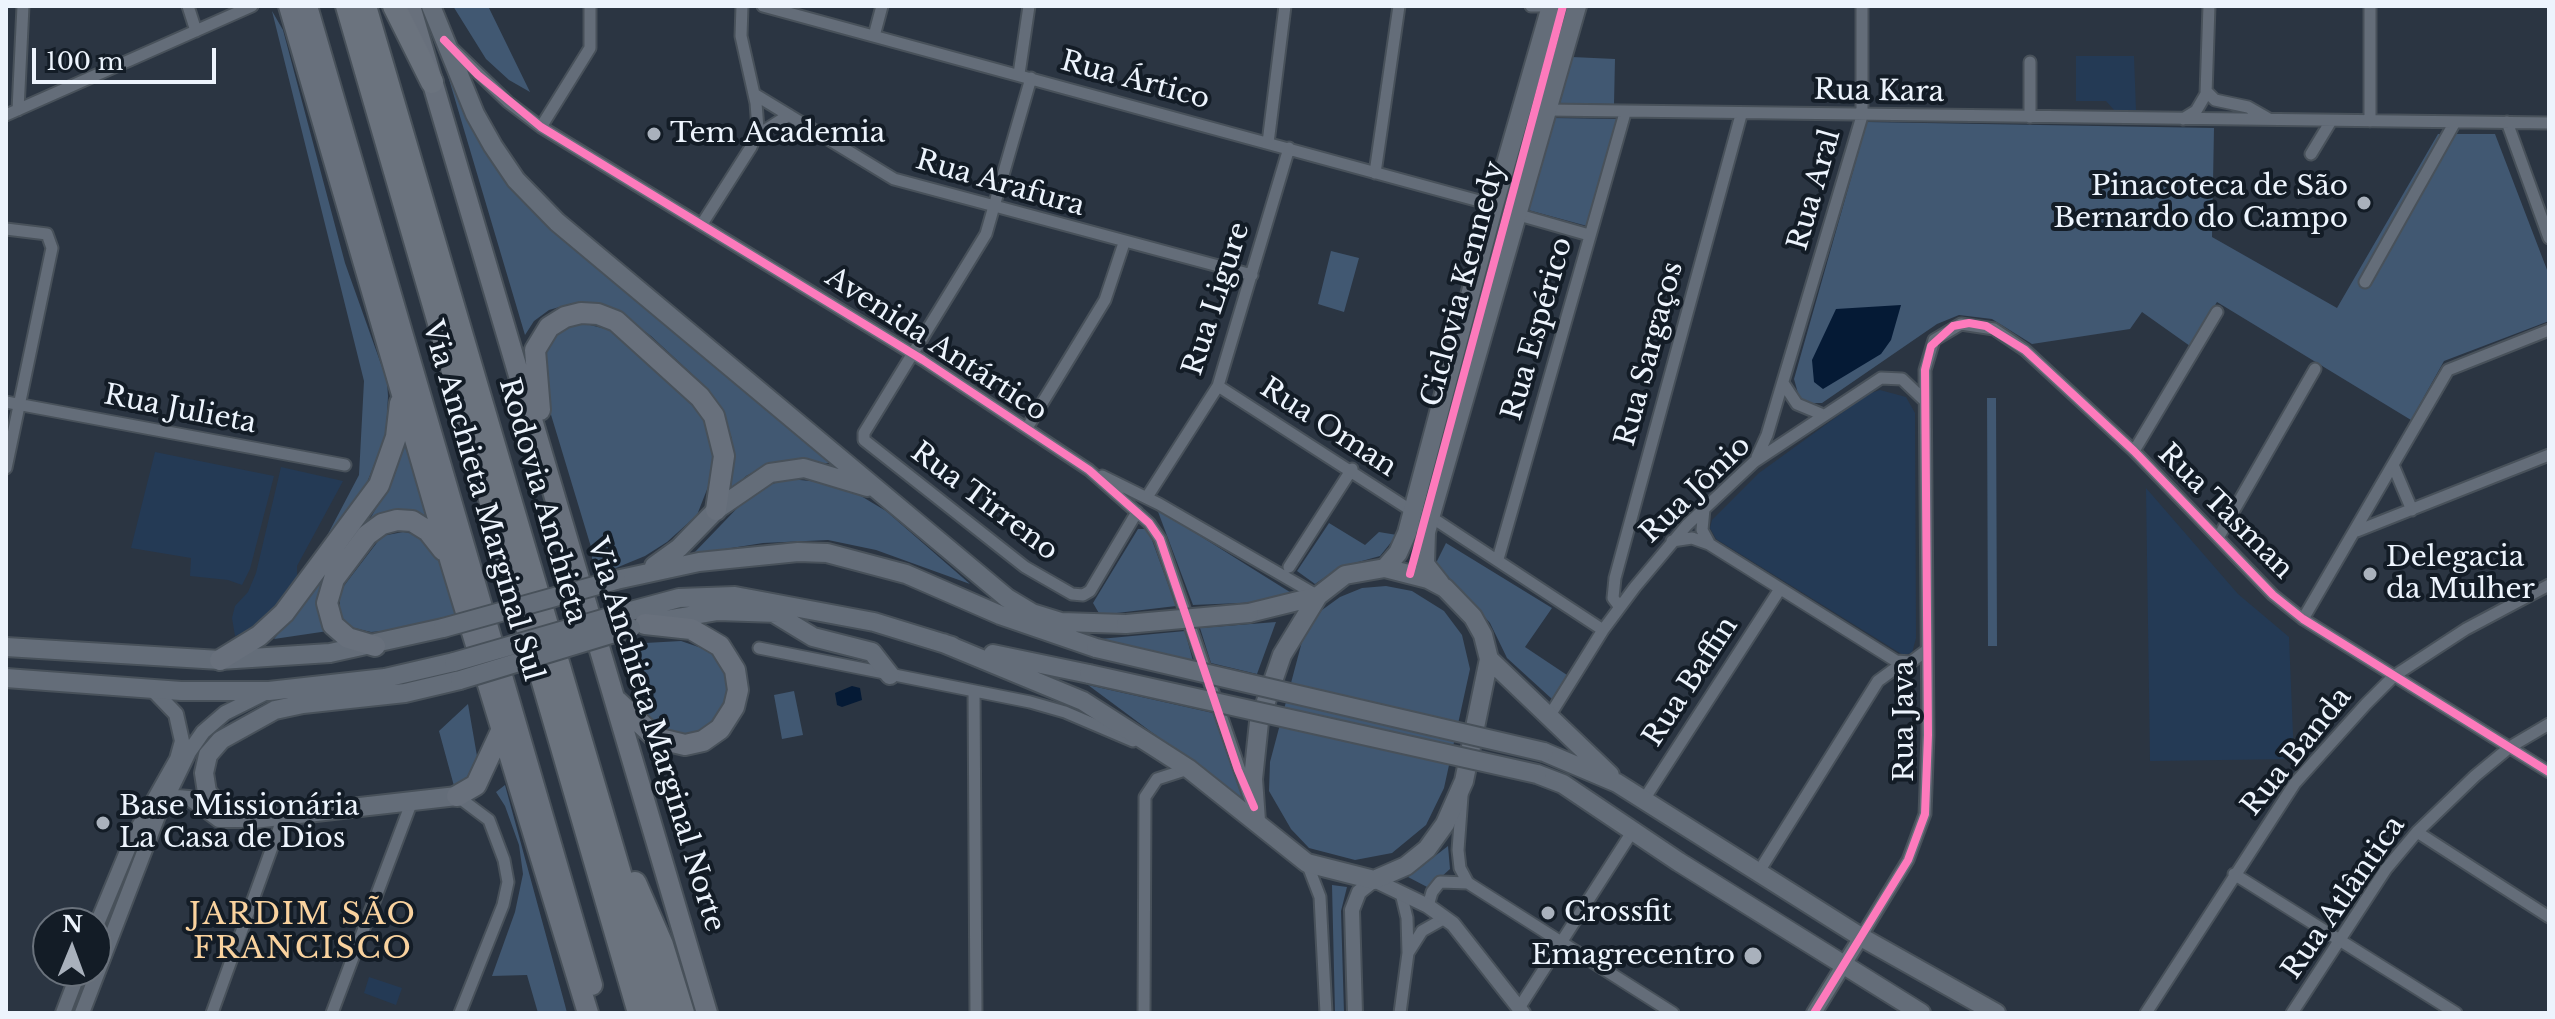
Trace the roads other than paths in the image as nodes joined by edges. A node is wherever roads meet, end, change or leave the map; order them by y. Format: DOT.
graph roads {
  1 [pos="23,6"];
  2 [pos="188,6"];
  3 [pos="252,6"];
  4 [pos="347,6"];
  5 [pos="365,6"];
  6 [pos="394,6"];
  7 [pos="410,6"];
  8 [pos="431,6"];
  9 [pos="590,6"];
  10 [pos="743,6"];
  11 [pos="763,6"];
  12 [pos="882,6"];
  13 [pos="1029,6"];
  14 [pos="1285,6"];
  15 [pos="1399,6"];
  16 [pos="1531,6"];
  17 [pos="1551,6"];
  18 [pos="1577,6"];
  19 [pos="1862,6"];
  20 [pos="2209,6"];
  21 [pos="2370,6"];
  22 [pos="292,9"];
  23 [pos="196,31"];
  24 [pos="874,36"];
  25 [pos="444,40"];
  26 [pos="2030,62"];
  27 [pos="1025,76"];
  28 [pos="432,82"];
  29 [pos="2206,91"];
  30 [pos="754,94"];
  31 [pos="2221,103"];
  32 [pos="18,110"];
  33 [pos="1547,110"];
  34 [pos="1625,113"];
  35 [pos="6,115"];
  36 [pos="789,115"];
  37 [pos="1741,115"];
  38 [pos="1862,116"];
  39 [pos="2030,117"];
  40 [pos="2182,119"];
  41 [pos="2211,119"];
  42 [pos="2274,120"];
  43 [pos="2331,121"];
  44 [pos="2370,121"];
  45 [pos="2455,122"];
  46 [pos="2507,122"];
  47 [pos="2549,123"];
  48 [pos="541,127"];
  49 [pos="756,136"];
  50 [pos="1268,143"];
  51 [pos="1289,148"];
  52 [pos="2311,154"];
  53 [pos="1375,173"];
  54 [pos="1494,205"];
  55 [pos="996,209"];
  56 [pos="1519,215"];
  57 [pos="702,224"];
  58 [pos="6,229"];
  59 [pos="1589,235"];
  60 [pos="2549,238"];
  61 [pos="1124,243"];
  62 [pos="1252,275"];
  63 [pos="2365,282"];
  64 [pos="2217,312"];
  65 [pos="2549,330"];
  66 [pos="913,353"];
  67 [pos="2315,369"];
  68 [pos="1783,383"];
  69 [pos="1218,386"];
  70 [pos="401,391"];
  71 [pos="1924,400"];
  72 [pos="12,403"];
  73 [pos="1821,414"];
  74 [pos="1027,428"];
  75 [pos="2134,451"];
  76 [pos="2549,455"];
  77 [pos="1754,462"];
  78 [pos="345,465"];
  79 [pos="2393,465"];
  80 [pos="6,468"];
  81 [pos="1352,469"];
  82 [pos="1089,470"];
  83 [pos="549,473"];
  84 [pos="884,495"];
  85 [pos="1147,497"];
  86 [pos="1704,509"];
  87 [pos="716,510"];
  88 [pos="2412,510"];
  89 [pos="1412,511"];
  90 [pos="1137,512"];
  91 [pos="1431,517"];
  92 [pos="2357,531"];
  93 [pos="2218,538"];
  94 [pos="1672,541"];
  95 [pos="1709,544"];
  96 [pos="1498,559"];
  97 [pos="451,563"];
  98 [pos="1289,567"];
  99 [pos="1385,568"];
  100 [pos="649,570"];
  101 [pos="2549,585"];
  102 [pos="1445,588"];
  103 [pos="1780,589"];
  104 [pos="1318,596"];
  105 [pos="1619,606"];
  106 [pos="772,612"];
  107 [pos="2303,619"];
  108 [pos="634,621"];
  109 [pos="874,622"];
  110 [pos="1603,630"];
  111 [pos="943,643"];
  112 [pos="375,646"];
  113 [pos="6,647"];
  114 [pos="759,648"];
  115 [pos="1927,650"];
  116 [pos="1878,651"];
  117 [pos="1489,659"];
  118 [pos="220,660"];
  119 [pos="1904,662"];
  120 [pos="457,671"];
  121 [pos="890,675"];
  122 [pos="2394,676"];
  123 [pos="6,678"];
  124 [pos="1878,681"];
  125 [pos="153,690"];
  126 [pos="269,691"];
  127 [pos="974,691"];
  128 [pos="611,695"];
  129 [pos="352,699"];
  130 [pos="1550,715"];
  131 [pos="2549,724"];
  132 [pos="502,729"];
  133 [pos="2510,747"];
  134 [pos="1166,753"];
  135 [pos="183,765"];
  136 [pos="1189,769"];
  137 [pos="2549,772"];
  138 [pos="1464,781"];
  139 [pos="1617,783"];
  140 [pos="163,795"];
  141 [pos="457,796"];
  142 [pos="194,801"];
  143 [pos="412,801"];
  144 [pos="1643,801"];
  145 [pos="1255,814"];
  146 [pos="283,817"];
  147 [pos="254,819"];
  148 [pos="1632,832"];
  149 [pos="2417,832"];
  150 [pos="588,834"];
  151 [pos="613,850"];
  152 [pos="1307,863"];
  153 [pos="1758,873"];
  154 [pos="2234,874"];
  155 [pos="1374,880"];
  156 [pos="1468,883"];
  157 [pos="1401,893"];
  158 [pos="1428,906"];
  159 [pos="104,907"];
  160 [pos="2549,917"];
  161 [pos="1445,918"];
  162 [pos="1861,937"];
  163 [pos="2339,941"];
  164 [pos="1562,943"];
  165 [pos="1408,953"];
  166 [pos="570,959"];
  167 [pos="1843,966"];
  168 [pos="73,987"];
  169 [pos="1521,1011"];
  170 [pos="63,1013"];
  171 [pos="82,1013"];
  172 [pos="212,1013"];
  173 [pos="332,1013"];
  174 [pos="460,1013"];
  175 [pos="578,1013"];
  176 [pos="588,1013"];
  177 [pos="600,1013"];
  178 [pos="625,1013"];
  179 [pos="639,1013"];
  180 [pos="661,1013"];
  181 [pos="683,1013"];
  182 [pos="707,1013"];
  183 [pos="976,1013"];
  184 [pos="1144,1013"];
  185 [pos="1326,1013"];
  186 [pos="1355,1013"];
  187 [pos="1400,1013"];
  188 [pos="1673,1013"];
  189 [pos="1814,1013"];
  190 [pos="1921,1013"];
  191 [pos="1996,1013"];
  192 [pos="2146,1013"];
  193 [pos="2292,1013"];
  194 [pos="2456,1013"];
  1 -- 32 [label="street"];
  2 -- 23 [label="street"];
  3 -- 23 [label="street"];
  4 -- 150 [label="highway, Rodovia Anchieta"];
  5 -- 151 [label="highway, Rodovia Anchieta"];
  6 -- 28 [label="highway"];
  7 -- 28 [label="highway"];
  8 -- 25 [label="main road"];
  9 -- 48 [label="street"];
  10 -- 30 [label="street"];
  11 -- 24 [label="street, Rua Ártico"];
  12 -- 24 [label="street"];
  13 -- 27 [label="street"];
  14 -- 50 [label="street"];
  15 -- 53 [label="street"];
  16 -- 17 [label="street"];
  17 -- 54 [label="main road"];
  18 -- 33 [label="main road"];
  19 -- 38 [label="street, Rua Aral"];
  20 -- 29 [label="street"];
  21 -- 44 [label="street"];
  22 -- 70 [label="highway"];
  22 -- 177 [label="highway, Via Anchieta Marginal Sul"];
  23 -- 32 [label="street"];
  24 -- 27 [label="street, Rua Ártico"];
  25 -- 48 [label="street, Avenida Antártico"];
  25 -- 84 [label="main road"];
  26 -- 39 [label="street"];
  27 -- 50 [label="street, Rua Ártico"];
  27 -- 55 [label="street"];
  28 -- 83 [label="highway"];
  29 -- 31 [label="street"];
  29 -- 40 [label="street"];
  30 -- 36 [label="street, Rua Arafura"];
  30 -- 49 [label="street"];
  31 -- 41 [label="street"];
  31 -- 42 [label="street, Rua Kara"];
  32 -- 35 [label="street"];
  33 -- 34 [label="street, Rua Kara"];
  33 -- 56 [label="main road"];
  34 -- 37 [label="street, Rua Kara"];
  34 -- 59 [label="street, Rua Espérico"];
  36 -- 49 [label="street"];
  36 -- 55 [label="street, Rua Arafura"];
  37 -- 38 [label="street, Rua Kara"];
  37 -- 105 [label="street, Rua Sargaços"];
  38 -- 39 [label="street, Rua Kara"];
  38 -- 68 [label="street, Rua Aral"];
  39 -- 40 [label="street, Rua Kara"];
  40 -- 41 [label="street, Rua Kara"];
  41 -- 42 [label="street, Rua Kara"];
  42 -- 43 [label="street, Rua Kara"];
  43 -- 44 [label="street, Rua Kara"];
  43 -- 52 [label="street"];
  44 -- 45 [label="street, Rua Kara"];
  45 -- 46 [label="street, Rua Kara"];
  45 -- 63 [label="street"];
  46 -- 47 [label="street, Rua Kara"];
  46 -- 60 [label="street"];
  48 -- 57 [label="street, Avenida Antártico"];
  49 -- 57 [label="street"];
  50 -- 51 [label="street, Rua Ártico"];
  51 -- 53 [label="street, Rua Ártico"];
  51 -- 62 [label="street, Rua Ligure"];
  53 -- 54 [label="street, Rua Ártico"];
  54 -- 89 [label="main road"];
  55 -- 61 [label="street, Rua Arafura"];
  55 -- 66 [label="street"];
  56 -- 59 [label="street"];
  56 -- 91 [label="main road"];
  57 -- 66 [label="street, Avenida Antártico"];
  58 -- 72 [label="street"];
  59 -- 96 [label="street, Rua Espérico"];
  61 -- 62 [label="street, Rua Arafura"];
  61 -- 74 [label="street"];
  62 -- 69 [label="street, Rua Ligure"];
  64 -- 75 [label="street"];
  65 -- 79 [label="street"];
  66 -- 74 [label="street, Avenida Antártico"];
  66 -- 90 [label="street, Rua Tirreno"];
  67 -- 93 [label="street"];
  68 -- 73 [label="street"];
  68 -- 77 [label="street, Rua Aral"];
  69 -- 81 [label="street, Rua Oman"];
  69 -- 85 [label="street, Rua Ligure"];
  70 -- 97 [label="highway"];
  70 -- 118 [label="highway"];
  71 -- 73 [label="street, Rua Jônio"];
  71 -- 75 [label="street, Rua Tasman"];
  71 -- 115 [label="street, Rua Java"];
  72 -- 78 [label="street, Rua Julieta"];
  72 -- 80 [label="street"];
  73 -- 77 [label="street, Rua Jônio"];
  74 -- 82 [label="street, Avenida Antártico"];
  75 -- 93 [label="street, Rua Tasman"];
  76 -- 88 [label="street"];
  77 -- 86 [label="street, Rua Jônio"];
  79 -- 88 [label="street"];
  79 -- 92 [label="street"];
  81 -- 89 [label="street, Rua Oman"];
  81 -- 98 [label="street"];
  82 -- 85 [label="street, Avenida Antártico"];
  82 -- 90 [label="street, Avenida Antártico"];
  83 -- 87 [label="highway"];
  83 -- 128 [label="highway, Via Anchieta Marginal Norte"];
  84 -- 87 [label="main road"];
  84 -- 104 [label="main road, bridge"];
  85 -- 104 [label="street, Avenida Antártico"];
  86 -- 94 [label="street, Rua Jônio"];
  86 -- 95 [label="street"];
  87 -- 100 [label="main road"];
  88 -- 92 [label="street"];
  89 -- 99 [label="main road"];
  90 -- 145 [label="street, Avenida Antártico"];
  91 -- 96 [label="street"];
  91 -- 102 [label="main road"];
  92 -- 107 [label="street"];
  93 -- 107 [label="street, Rua Tasman"];
  94 -- 95 [label="street"];
  94 -- 105 [label="street, Rua Jônio"];
  95 -- 103 [label="street"];
  96 -- 110 [label="street"];
  97 -- 112 [label="highway"];
  97 -- 132 [label="highway"];
  99 -- 102 [label="main road"];
  99 -- 104 [label="main road"];
  100 -- 112 [label="main road, bridge"];
  100 -- 139 [label="main road, bridge"];
  101 -- 122 [label="street, Rua Banda"];
  102 -- 117 [label="main road"];
  103 -- 116 [label="street"];
  103 -- 144 [label="street, Rua Baffin"];
  104 -- 145 [label="main road"];
  105 -- 110 [label="street, Rua Jônio"];
  106 -- 108 [label="main road"];
  106 -- 109 [label="main road"];
  106 -- 121 [label="main road"];
  107 -- 122 [label="street, Rua Tasman"];
  108 -- 109 [label="main road"];
  108 -- 120 [label="main road, bridge"];
  108 -- 128 [label="highway"];
  109 -- 111 [label="main road"];
  110 -- 130 [label="street, Rua Jônio"];
  111 -- 134 [label="main road"];
  111 -- 148 [label="main road, bridge"];
  112 -- 118 [label="main road"];
  113 -- 118 [label="main road"];
  114 -- 121 [label="street"];
  115 -- 119 [label="street"];
  115 -- 162 [label="street, Rua Java"];
  116 -- 119 [label="street"];
  116 -- 124 [label="street"];
  117 -- 130 [label="main road"];
  117 -- 138 [label="main road"];
  119 -- 124 [label="street"];
  120 -- 126 [label="main road"];
  120 -- 129 [label="main road"];
  121 -- 127 [label="street"];
  122 -- 133 [label="street, Rua Tasman"];
  122 -- 154 [label="street, Rua Banda"];
  123 -- 125 [label="main road"];
  124 -- 153 [label="street"];
  125 -- 126 [label="main road"];
  125 -- 140 [label="street"];
  126 -- 129 [label="main road"];
  126 -- 135 [label="street"];
  127 -- 134 [label="street"];
  127 -- 183 [label="street"];
  128 -- 182 [label="highway, Via Anchieta Marginal Norte"];
  129 -- 147 [label="main road"];
  130 -- 139 [label="main road"];
  131 -- 133 [label="street, Rua Atlântica"];
  132 -- 141 [label="highway"];
  132 -- 166 [label="highway"];
  133 -- 137 [label="street, Rua Tasman"];
  133 -- 149 [label="street, Rua Atlântica"];
  134 -- 136 [label="main road"];
  135 -- 140 [label="street"];
  135 -- 142 [label="street"];
  136 -- 145 [label="main road"];
  136 -- 184 [label="street"];
  138 -- 155 [label="main road"];
  138 -- 156 [label="street"];
  139 -- 144 [label="main road"];
  140 -- 142 [label="street"];
  140 -- 159 [label="street"];
  140 -- 171 [label="street"];
  141 -- 143 [label="main road"];
  141 -- 174 [label="street"];
  142 -- 147 [label="street"];
  143 -- 146 [label="main road"];
  143 -- 173 [label="street"];
  144 -- 153 [label="main road"];
  145 -- 152 [label="main road"];
  146 -- 147 [label="main road"];
  146 -- 172 [label="street"];
  148 -- 164 [label="street"];
  148 -- 167 [label="main road"];
  149 -- 160 [label="street"];
  149 -- 163 [label="street, Rua Atlântica"];
  150 -- 178 [label="highway"];
  150 -- 179 [label="highway, Rodovia Anchieta"];
  151 -- 180 [label="highway, Rodovia Anchieta"];
  151 -- 181 [label="highway"];
  152 -- 155 [label="main road"];
  152 -- 185 [label="street"];
  153 -- 162 [label="main road"];
  154 -- 163 [label="street"];
  154 -- 192 [label="street, Rua Banda"];
  155 -- 157 [label="street"];
  155 -- 186 [label="street"];
  156 -- 158 [label="street"];
  156 -- 164 [label="street"];
  157 -- 158 [label="street"];
  157 -- 165 [label="street"];
  158 -- 161 [label="street"];
  161 -- 165 [label="street"];
  161 -- 169 [label="street"];
  162 -- 167 [label="street, Rua Java"];
  162 -- 191 [label="main road"];
  163 -- 193 [label="street, Rua Atlântica"];
  163 -- 194 [label="street"];
  164 -- 169 [label="street"];
  164 -- 188 [label="street"];
  165 -- 187 [label="street"];
  166 -- 175 [label="street"];
  166 -- 176 [label="highway"];
  167 -- 189 [label="street, Rua Java"];
  167 -- 190 [label="main road"];
  168 -- 170 [label="street"];
}
